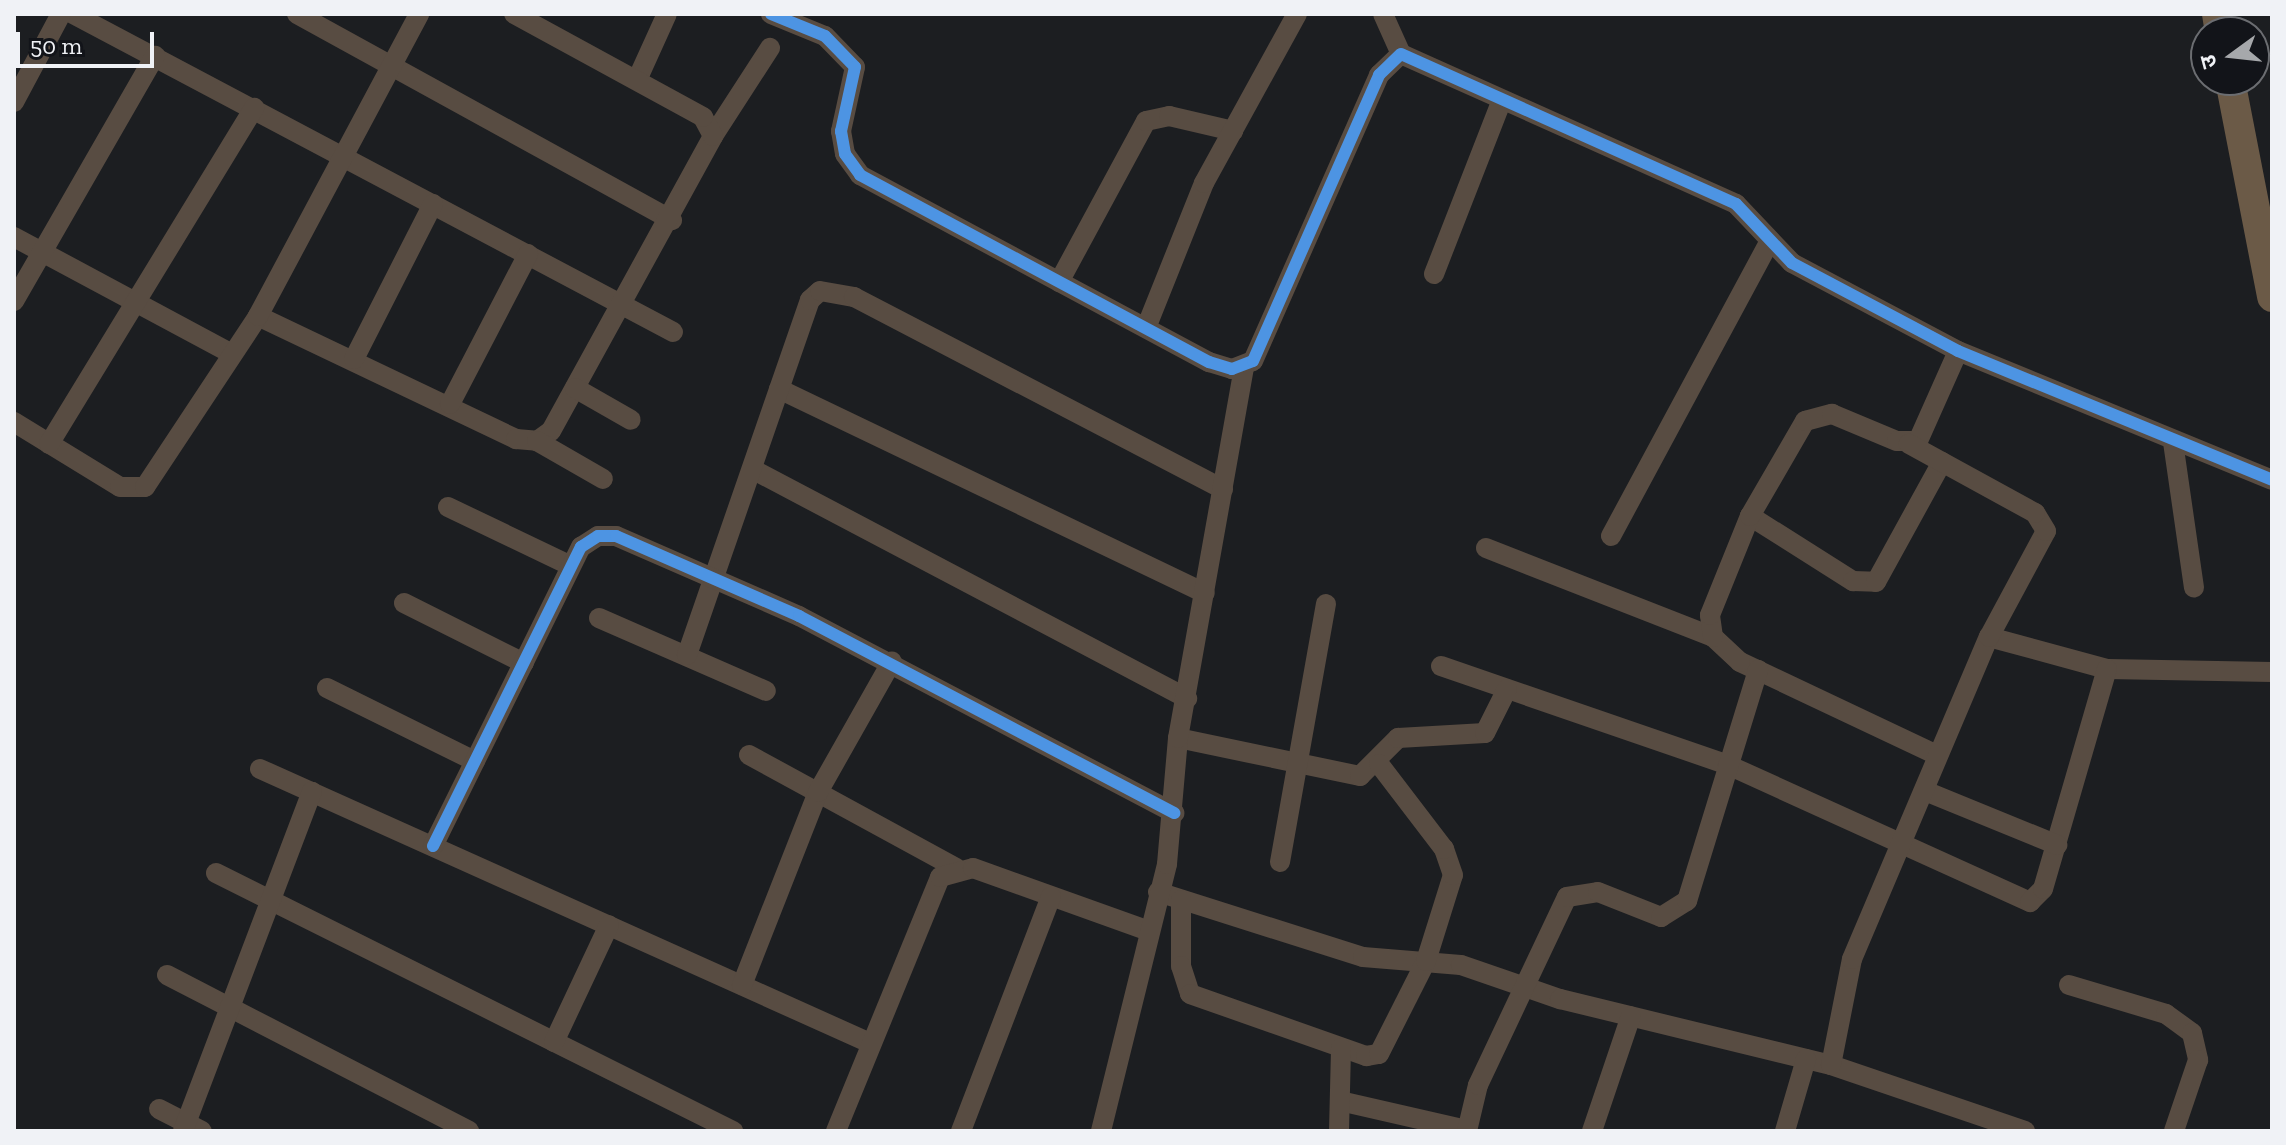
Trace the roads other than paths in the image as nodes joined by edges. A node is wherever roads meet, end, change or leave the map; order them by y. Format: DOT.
graph roads {
  1 [pos="61,14"];
  2 [pos="73,14"];
  3 [pos="297,14"];
  4 [pos="419,14"];
  5 [pos="514,14"];
  6 [pos="667,14"];
  7 [pos="771,14"];
  8 [pos="1297,14"];
  9 [pos="1383,14"];
  10 [pos="552,22"];
  11 [pos="770,48"];
  12 [pos="1401,54"];
  13 [pos="155,56"];
  14 [pos="393,65"];
  15 [pos="637,80"];
  16 [pos="2234,96"];
  17 [pos="1502,100"];
  18 [pos="14,102"];
  19 [pos="254,108"];
  20 [pos="1233,131"];
  21 [pos="713,136"];
  22 [pos="343,158"];
  23 [pos="433,204"];
  24 [pos="672,220"];
  25 [pos="14,237"];
  26 [pos="1770,241"];
  27 [pos="2268,251"];
  28 [pos="43,252"];
  29 [pos="528,254"];
  30 [pos="1434,274"];
  31 [pos="1059,282"];
  32 [pos="2272,297"];
  33 [pos="14,301"];
  34 [pos="136,301"];
  35 [pos="624,303"];
  36 [pos="258,316"];
  37 [pos="1146,328"];
  38 [pos="673,332"];
  39 [pos="1958,351"];
  40 [pos="232,354"];
  41 [pos="354,359"];
  42 [pos="1244,368"];
  43 [pos="575,388"];
  44 [pos="779,389"];
  45 [pos="450,404"];
  46 [pos="631,420"];
  47 [pos="14,422"];
  48 [pos="537,441"];
  49 [pos="2173,442"];
  50 [pos="49,444"];
  51 [pos="1909,444"];
  52 [pos="1942,462"];
  53 [pos="752,469"];
  54 [pos="603,479"];
  55 [pos="2272,480"];
  56 [pos="1223,489"];
  57 [pos="448,507"];
  58 [pos="1750,516"];
  59 [pos="1611,536"];
  60 [pos="1486,548"];
  61 [pos="571,566"];
  62 [pos="715,579"];
  63 [pos="2194,587"];
  64 [pos="1205,593"];
  65 [pos="404,603"];
  66 [pos="1326,604"];
  67 [pos="599,618"];
  68 [pos="1713,637"];
  69 [pos="1989,637"];
  70 [pos="687,655"];
  71 [pos="892,661"];
  72 [pos="524,663"];
  73 [pos="1441,666"];
  74 [pos="2107,669"];
  75 [pos="1758,670"];
  76 [pos="2272,672"];
  77 [pos="327,688"];
  78 [pos="1507,689"];
  79 [pos="766,691"];
  80 [pos="1187,698"];
  81 [pos="1178,738"];
  82 [pos="749,755"];
  83 [pos="1937,755"];
  84 [pos="475,761"];
  85 [pos="1296,763"];
  86 [pos="1379,764"];
  87 [pos="1728,765"];
  88 [pos="260,769"];
  89 [pos="1925,791"];
  90 [pos="312,792"];
  91 [pos="818,792"];
  92 [pos="1174,813"];
  93 [pos="1901,844"];
  94 [pos="2057,845"];
  95 [pos="433,846"];
  96 [pos="1280,862"];
  97 [pos="956,868"];
  98 [pos="216,873"];
  99 [pos="1158,892"];
  100 [pos="1051,897"];
  101 [pos="268,899"];
  102 [pos="1181,900"];
  103 [pos="609,925"];
  104 [pos="1146,930"];
  105 [pos="1426,961"];
  106 [pos="167,975"];
  107 [pos="742,985"];
  108 [pos="2069,985"];
  109 [pos="1522,986"];
  110 [pos="228,1007"];
  111 [pos="1631,1016"];
  112 [pos="554,1042"];
  113 [pos="870,1043"];
  114 [pos="1341,1048"];
  115 [pos="1806,1059"];
  116 [pos="1831,1065"];
  117 [pos="1340,1101"];
  118 [pos="159,1109"];
  119 [pos="190,1128"];
  120 [pos="469,1131"];
  121 [pos="733,1131"];
  122 [pos="836,1131"];
  123 [pos="961,1131"];
  124 [pos="1101,1131"];
  125 [pos="1339,1131"];
  126 [pos="1467,1131"];
  127 [pos="1592,1131"];
  128 [pos="1785,1131"];
  129 [pos="2025,1131"];
  130 [pos="2174,1131"];
  1 -- 18 [label="street"];
  2 -- 13 [label="street"];
  3 -- 14 [label="street"];
  4 -- 14 [label="street"];
  5 -- 10 [label="street"];
  6 -- 15 [label="street"];
  7 -- 31 [label="street"];
  8 -- 20 [label="street"];
  9 -- 12 [label="street"];
  10 -- 15 [label="street"];
  11 -- 21 [label="street"];
  12 -- 17 [label="street"];
  12 -- 42 [label="street"];
  13 -- 19 [label="street"];
  13 -- 28 [label="street"];
  14 -- 22 [label="street"];
  14 -- 24 [label="street"];
  15 -- 21 [label="street"];
  16 -- 27 [label="highway"];
  17 -- 26 [label="street"];
  17 -- 30 [label="street"];
  19 -- 22 [label="street"];
  19 -- 34 [label="street"];
  20 -- 31 [label="street"];
  20 -- 37 [label="street"];
  21 -- 24 [label="street"];
  22 -- 23 [label="street"];
  22 -- 36 [label="street"];
  23 -- 29 [label="street"];
  23 -- 41 [label="street"];
  24 -- 35 [label="street"];
  25 -- 28 [label="street"];
  26 -- 39 [label="street"];
  26 -- 59 [label="street"];
  27 -- 32 [label="highway"];
  28 -- 33 [label="street"];
  28 -- 34 [label="street"];
  29 -- 35 [label="street"];
  29 -- 45 [label="street"];
  31 -- 37 [label="street"];
  34 -- 40 [label="street"];
  34 -- 50 [label="street"];
  35 -- 38 [label="street"];
  35 -- 43 [label="street"];
  36 -- 40 [label="street"];
  36 -- 41 [label="street"];
  37 -- 42 [label="street"];
  39 -- 49 [label="street"];
  39 -- 51 [label="street"];
  40 -- 50 [label="street"];
  41 -- 45 [label="street"];
  42 -- 56 [label="street"];
  43 -- 46 [label="street"];
  43 -- 48 [label="street"];
  44 -- 53 [label="street"];
  44 -- 56 [label="street"];
  44 -- 64 [label="street"];
  45 -- 48 [label="street"];
  47 -- 50 [label="street"];
  48 -- 54 [label="street"];
  49 -- 55 [label="street"];
  49 -- 63 [label="street"];
  51 -- 52 [label="street"];
  51 -- 58 [label="street"];
  52 -- 58 [label="street"];
  52 -- 69 [label="street"];
  53 -- 62 [label="street"];
  53 -- 80 [label="street"];
  56 -- 64 [label="street"];
  57 -- 61 [label="street"];
  58 -- 68 [label="street"];
  60 -- 68 [label="street"];
  61 -- 62 [label="street"];
  61 -- 72 [label="street"];
  62 -- 70 [label="street"];
  62 -- 71 [label="street"];
  64 -- 80 [label="street"];
  65 -- 72 [label="street"];
  66 -- 85 [label="street"];
  67 -- 70 [label="street"];
  68 -- 75 [label="street"];
  69 -- 74 [label="street"];
  69 -- 83 [label="street"];
  70 -- 79 [label="street"];
  71 -- 91 [label="street"];
  71 -- 92 [label="street"];
  72 -- 84 [label="street"];
  73 -- 78 [label="street"];
  74 -- 76 [label="street"];
  74 -- 94 [label="street"];
  75 -- 83 [label="street"];
  75 -- 87 [label="street"];
  77 -- 84 [label="street"];
  78 -- 86 [label="street"];
  78 -- 87 [label="street"];
  80 -- 81 [label="street"];
  81 -- 85 [label="street"];
  81 -- 92 [label="street"];
  82 -- 91 [label="street"];
  83 -- 89 [label="street"];
  84 -- 95 [label="street"];
  85 -- 86 [label="street"];
  85 -- 96 [label="street"];
  86 -- 105 [label="street"];
  87 -- 93 [label="street"];
  87 -- 109 [label="street"];
  88 -- 90 [label="street"];
  89 -- 93 [label="street"];
  89 -- 94 [label="street"];
  90 -- 95 [label="street"];
  90 -- 101 [label="street"];
  91 -- 97 [label="street"];
  91 -- 107 [label="street"];
  92 -- 99 [label="street"];
  93 -- 94 [label="street"];
  93 -- 116 [label="street"];
  95 -- 103 [label="street"];
  97 -- 100 [label="street"];
  97 -- 113 [label="street"];
  98 -- 101 [label="street"];
  99 -- 102 [label="street"];
  99 -- 104 [label="street"];
  100 -- 104 [label="street"];
  100 -- 123 [label="street"];
  101 -- 110 [label="street"];
  101 -- 112 [label="street"];
  102 -- 105 [label="street"];
  102 -- 114 [label="street"];
  103 -- 107 [label="street"];
  103 -- 112 [label="street"];
  104 -- 124 [label="street"];
  105 -- 109 [label="street"];
  105 -- 114 [label="street"];
  106 -- 110 [label="street"];
  107 -- 113 [label="street"];
  108 -- 130 [label="street"];
  109 -- 111 [label="street"];
  109 -- 126 [label="street"];
  110 -- 119 [label="street"];
  110 -- 120 [label="street"];
  111 -- 115 [label="street"];
  111 -- 127 [label="street"];
  112 -- 121 [label="street"];
  113 -- 122 [label="street"];
  114 -- 117 [label="street"];
  115 -- 116 [label="street"];
  115 -- 128 [label="street"];
  116 -- 129 [label="street"];
  117 -- 125 [label="street"];
  117 -- 126 [label="street"];
  118 -- 119 [label="street"];
}
